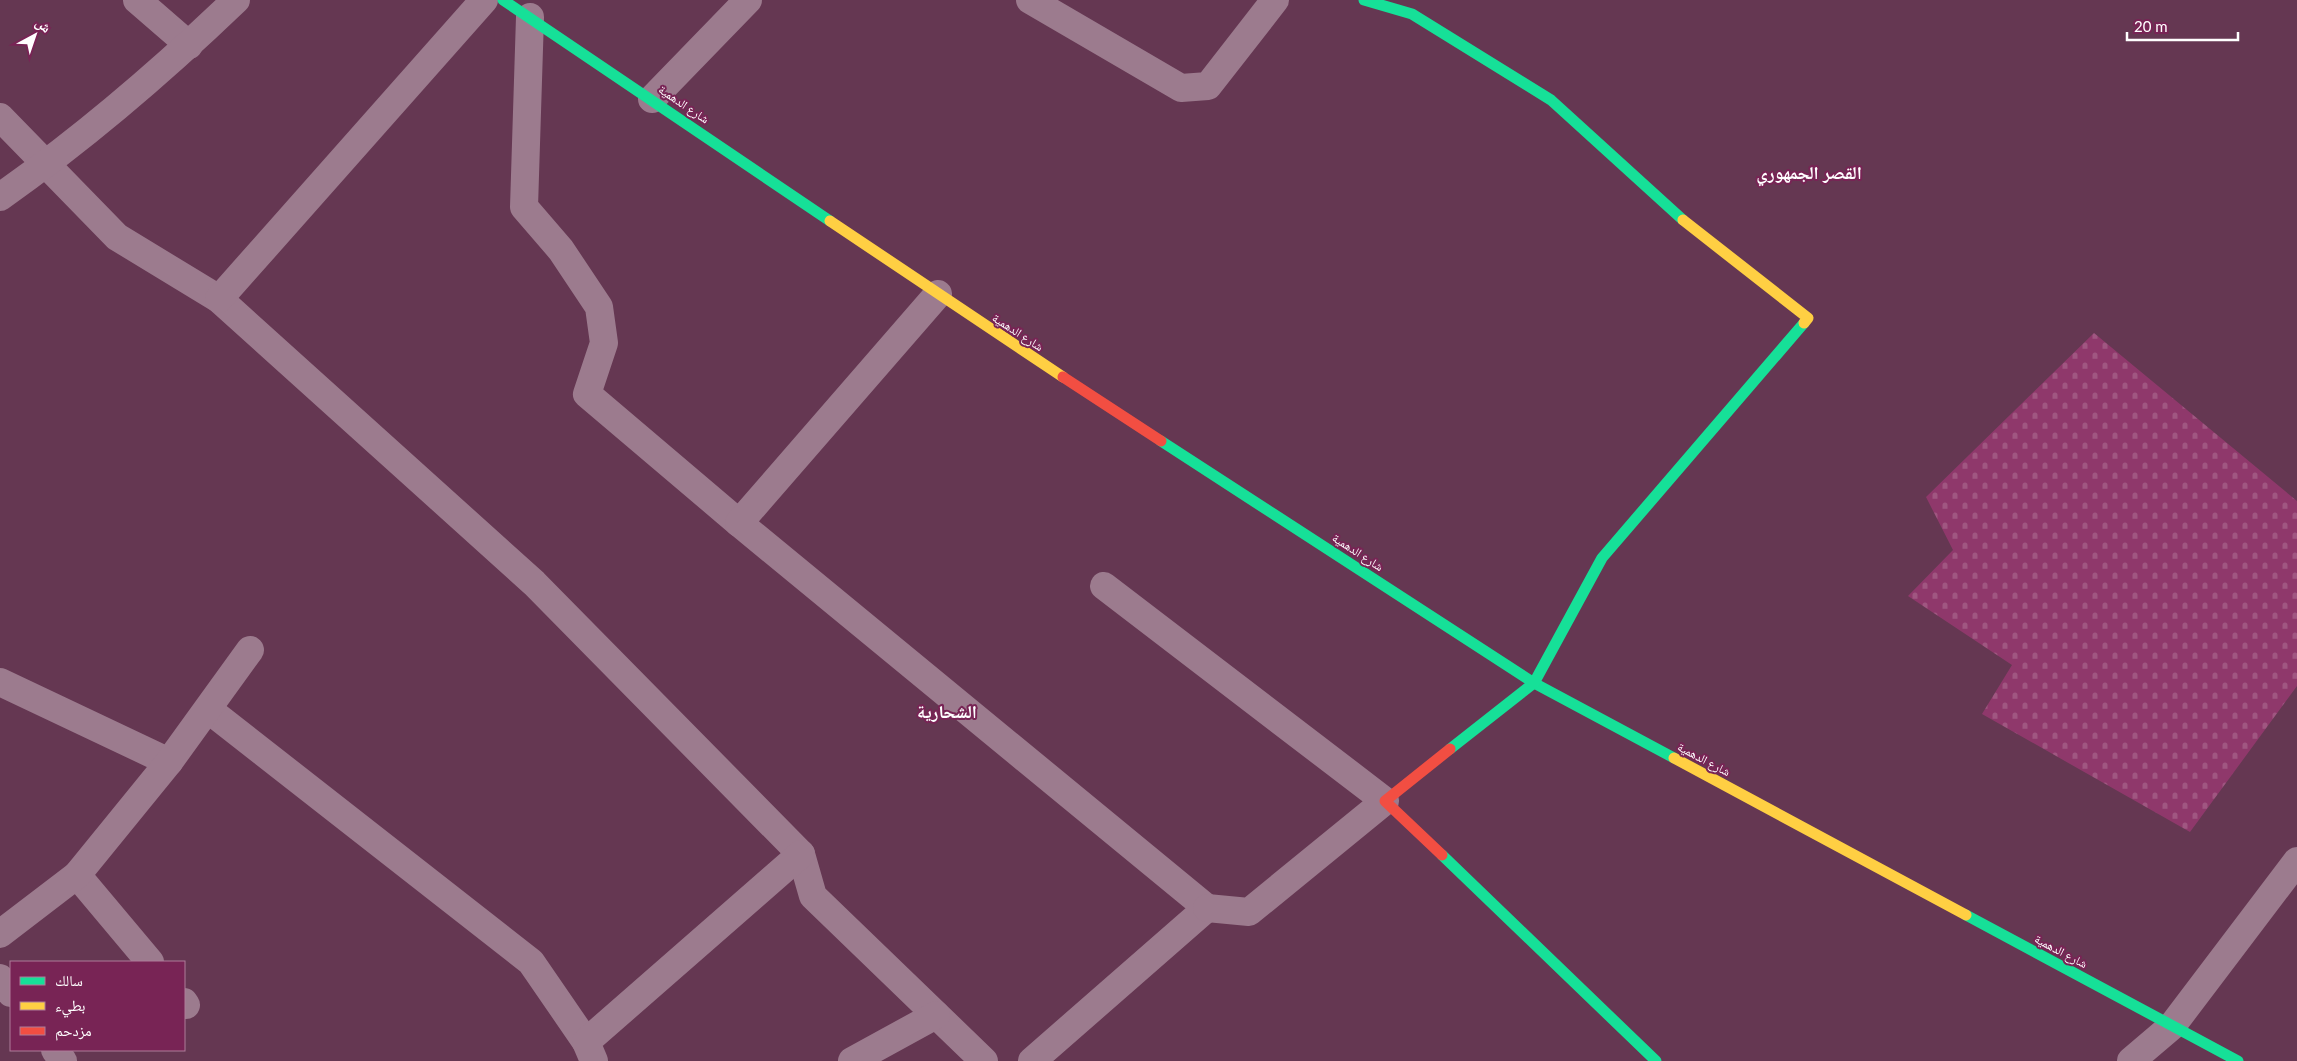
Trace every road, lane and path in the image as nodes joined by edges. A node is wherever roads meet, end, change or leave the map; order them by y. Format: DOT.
graph roads {
  1 [pos="137,0"];
  2 [pos="236,0"];
  3 [pos="484,0"];
  4 [pos="503,0"];
  5 [pos="748,0"];
  6 [pos="1030,0"];
  7 [pos="1275,0"];
  8 [pos="1364,0"];
  9 [pos="530,16"];
  10 [pos="189,45"];
  11 [pos="652,99"];
  12 [pos="0,117"];
  13 [pos="47,164"];
  14 [pos="0,197"];
  15 [pos="938,294"];
  16 [pos="219,298"];
  17 [pos="739,523"];
  18 [pos="1104,586"];
  19 [pos="250,650"];
  20 [pos="0,682"];
  21 [pos="1534,683"];
  22 [pos="209,710"];
  23 [pos="169,762"];
  24 [pos="1385,801"];
  25 [pos="801,854"];
  26 [pos="2297,861"];
  27 [pos="77,875"];
  28 [pos="1206,908"];
  29 [pos="0,934"];
  30 [pos="149,961"];
  31 [pos="0,978"];
  32 [pos="10,992"];
  33 [pos="936,1015"];
  34 [pos="2172,1026"];
  35 [pos="590,1051"];
  36 [pos="1649,1059"];
  37 [pos="852,1061"];
  38 [pos="984,1061"];
  39 [pos="1032,1061"];
  40 [pos="2132,1061"];
  41 [pos="2238,1061"];
  1 -- 10 [label="street"];
  2 -- 10 [label="street"];
  3 -- 16 [label="street"];
  4 -- 9 [label="street, شارع الدهمية"];
  5 -- 11 [label="street"];
  6 -- 7 [label="street"];
  8 -- 21 [label="street"];
  9 -- 11 [label="street, شارع الدهمية"];
  9 -- 17 [label="street"];
  10 -- 13 [label="street"];
  11 -- 15 [label="street, شارع الدهمية"];
  12 -- 13 [label="street"];
  13 -- 14 [label="street"];
  13 -- 16 [label="street"];
  15 -- 17 [label="street"];
  15 -- 21 [label="street, شارع الدهمية"];
  16 -- 25 [label="street"];
  17 -- 28 [label="street"];
  18 -- 24 [label="street"];
  19 -- 22 [label="street"];
  20 -- 23 [label="street"];
  21 -- 24 [label="street"];
  21 -- 34 [label="street, شارع الدهمية"];
  22 -- 23 [label="street"];
  22 -- 35 [label="street"];
  23 -- 27 [label="street"];
  24 -- 28 [label="street"];
  24 -- 36 [label="street"];
  25 -- 33 [label="street"];
  25 -- 35 [label="street"];
  26 -- 34 [label="street"];
  27 -- 29 [label="street"];
  27 -- 30 [label="street"];
  28 -- 39 [label="street"];
  31 -- 32 [label="street"];
  33 -- 37 [label="street"];
  33 -- 38 [label="street"];
  34 -- 40 [label="street"];
  34 -- 41 [label="street, شارع الدهمية"];
}
